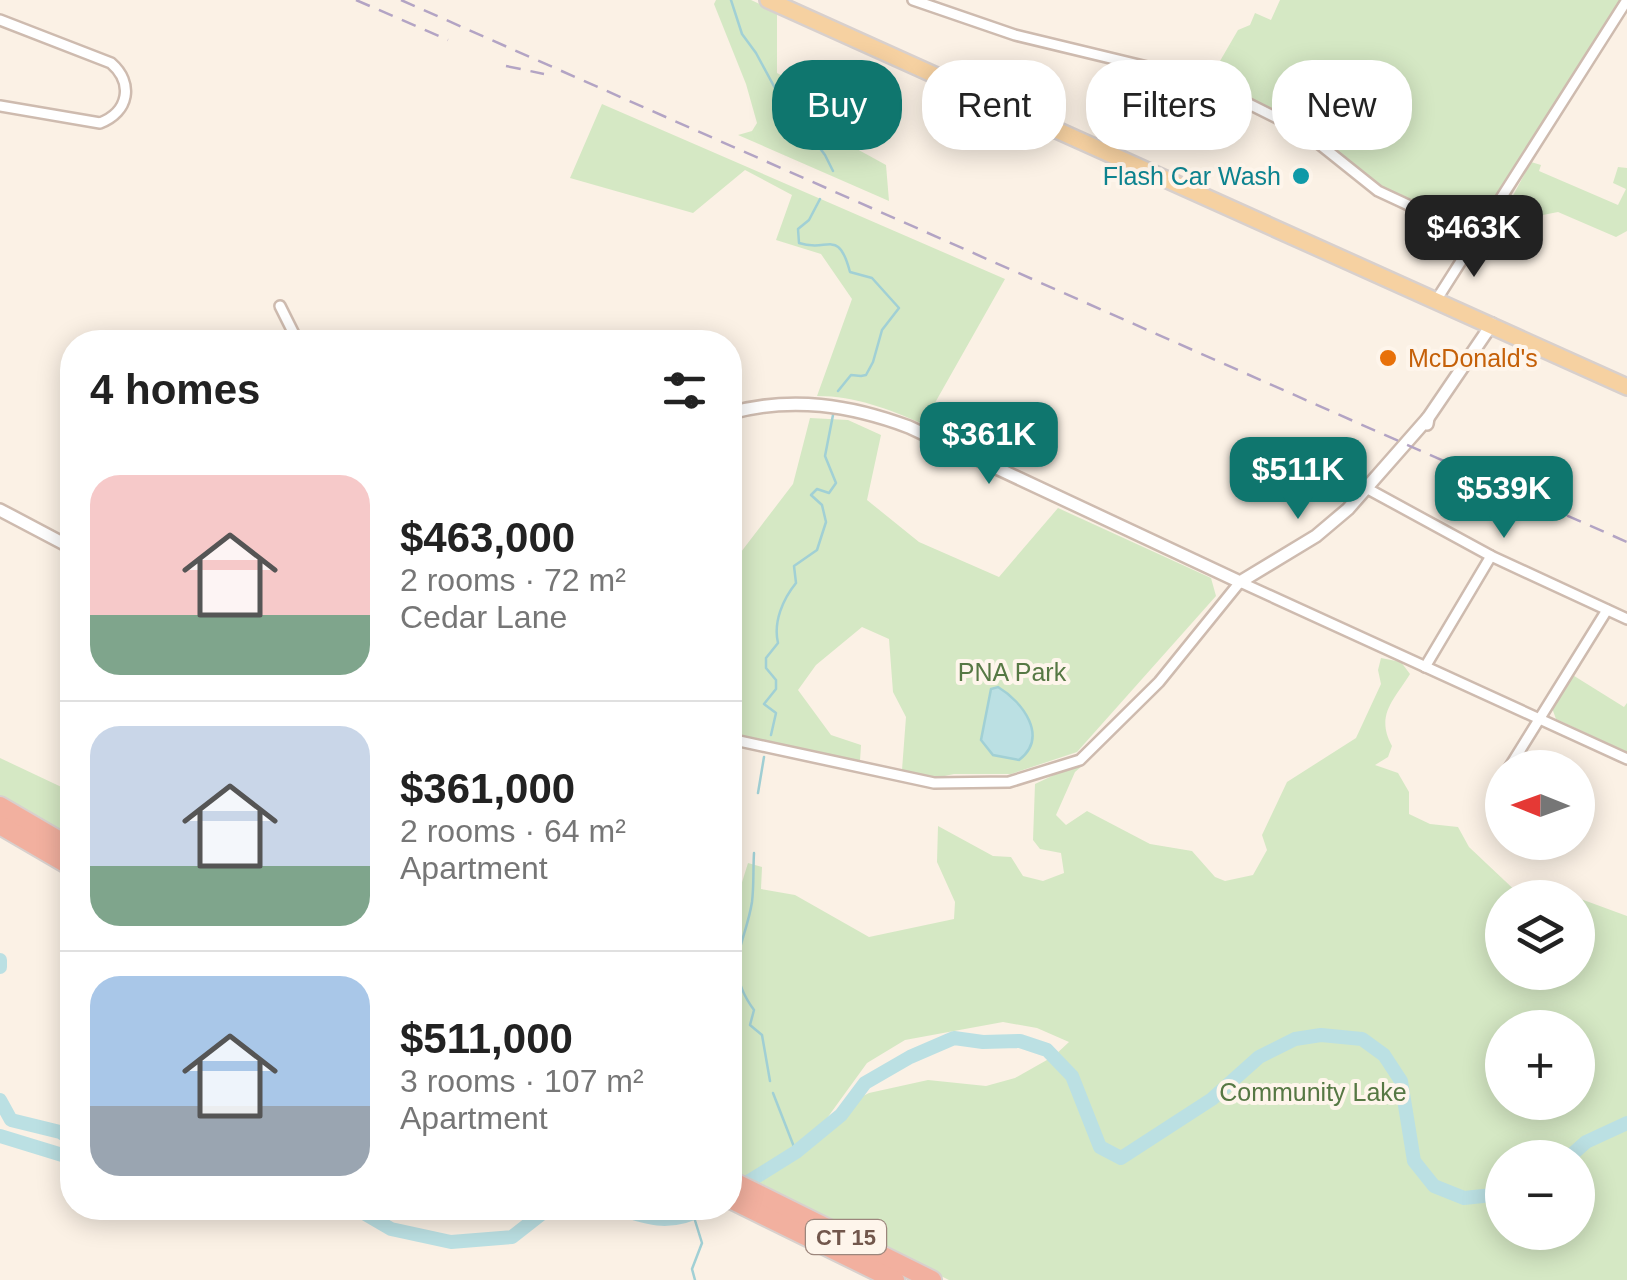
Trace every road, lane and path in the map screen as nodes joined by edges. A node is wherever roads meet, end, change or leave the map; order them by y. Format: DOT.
graph roads {
  1 [pos="768,0"];
  2 [pos="913,0"];
  3 [pos="1627,0"];
  4 [pos="0,20"];
  5 [pos="0,106"];
  6 [pos="1478,238"];
  7 [pos="1437,299"];
  8 [pos="280,306"];
  9 [pos="1492,324"];
  10 [pos="292,330"];
  11 [pos="1627,387"];
  12 [pos="742,411"];
  13 [pos="1371,486"];
  14 [pos="0,510"];
  15 [pos="60,542"];
  16 [pos="1491,556"];
  17 [pos="1240,582"];
  18 [pos="1606,610"];
  19 [pos="1627,620"];
  20 [pos="1425,667"];
  21 [pos="1540,720"];
  22 [pos="742,742"];
  23 [pos="1521,750"];
  24 [pos="1627,759"];
  25 [pos="0,806"];
  26 [pos="0,825"];
  27 [pos="60,841"];
  28 [pos="60,860"];
  29 [pos="745,1200"];
  30 [pos="895,1280"];
  31 [pos="932,1280"];
  1 -- 7 [label="main road"];
  2 -- 6 [label="street"];
  3 -- 6 [label="street"];
  4 -- 5 [label="street"];
  6 -- 7 [label="street"];
  7 -- 9 [label="main road"];
  8 -- 10 [label="street"];
  9 -- 11 [label="main road"];
  9 -- 13 [label="street"];
  12 -- 17 [label="street"];
  13 -- 16 [label="street"];
  13 -- 17 [label="street"];
  14 -- 15 [label="street"];
  16 -- 18 [label="street"];
  16 -- 20 [label="street"];
  17 -- 20 [label="street"];
  17 -- 22 [label="street"];
  18 -- 19 [label="street"];
  18 -- 21 [label="street"];
  20 -- 21 [label="street"];
  21 -- 23 [label="street"];
  21 -- 24 [label="street"];
  25 -- 27 [label="highway"];
  26 -- 28 [label="highway"];
  29 -- 30 [label="highway, CT 15"];
  29 -- 31 [label="highway, CT 15"];
}
